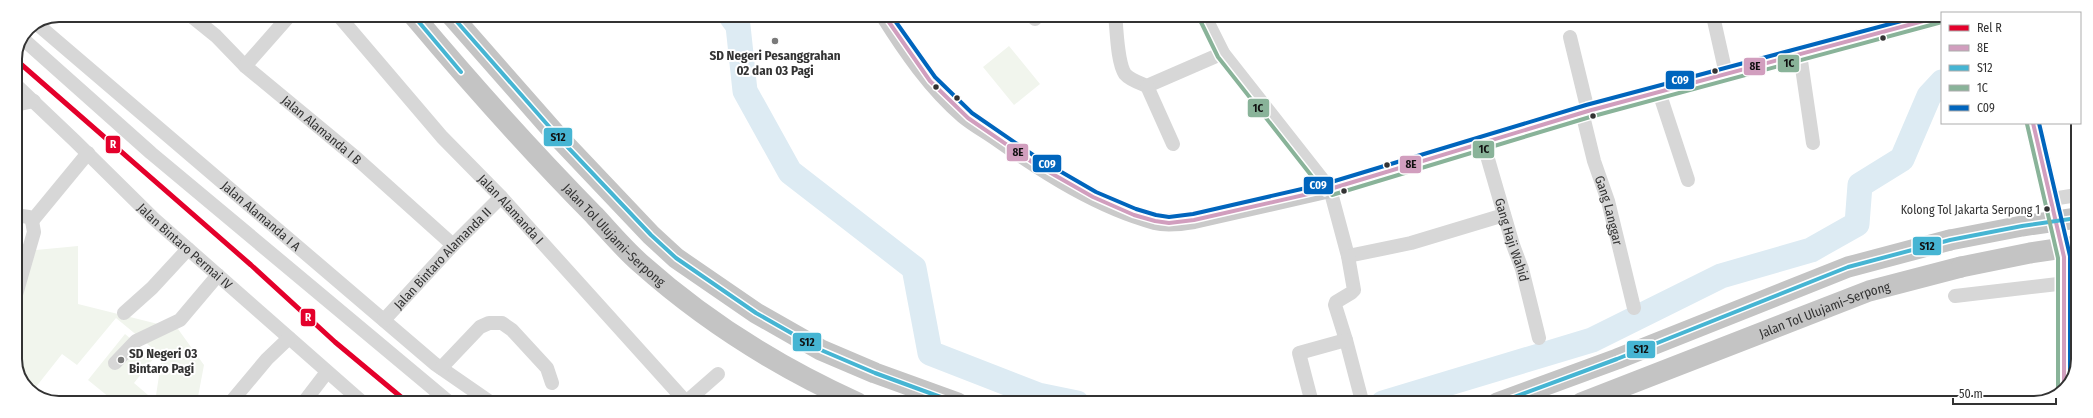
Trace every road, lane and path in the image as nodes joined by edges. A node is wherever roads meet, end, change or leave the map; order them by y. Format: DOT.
graph roads {
  1 [pos="199,22"];
  2 [pos="210,22"];
  3 [pos="284,22"];
  4 [pos="344,22"];
  5 [pos="419,22"];
  6 [pos="457,22"];
  7 [pos="889,22"];
  8 [pos="1116,22"];
  9 [pos="1207,22"];
  10 [pos="1714,22"];
  11 [pos="1920,22"];
  12 [pos="41,27"];
  13 [pos="216,36"];
  14 [pos="1570,37"];
  15 [pos="26,42"];
  16 [pos="1223,53"];
  17 [pos="1800,54"];
  18 [pos="245,66"];
  19 [pos="1726,74"];
  20 [pos="1147,86"];
  21 [pos="22,90"];
  22 [pos="1659,92"];
  23 [pos="34,101"];
  24 [pos="22,104"];
  25 [pos="1585,112"];
  26 [pos="2033,124"];
  27 [pos="1483,142"];
  28 [pos="1173,144"];
  29 [pos="1813,144"];
  30 [pos="88,153"];
  31 [pos="1688,180"];
  32 [pos="1330,189"];
  33 [pos="2071,196"];
  34 [pos="501,197"];
  35 [pos="2052,199"];
  36 [pos="1504,215"];
  37 [pos="22,216"];
  38 [pos="2071,219"];
  39 [pos="32,221"];
  40 [pos="453,245"];
  41 [pos="188,249"];
  42 [pos="1348,256"];
  43 [pos="2069,257"];
  44 [pos="2071,272"];
  45 [pos="22,275"];
  46 [pos="218,275"];
  47 [pos="2058,284"];
  48 [pos="1955,296"];
  49 [pos="1634,308"];
  50 [pos="124,313"];
  51 [pos="384,320"];
  52 [pos="289,338"];
  53 [pos="1539,338"];
  54 [pos="1346,340"];
  55 [pos="115,363"];
  56 [pos="441,368"];
  57 [pos="328,372"];
  58 [pos="718,374"];
  59 [pos="2064,379"];
  60 [pos="552,383"];
  61 [pos="2057,388"];
  62 [pos="236,396"];
  63 [pos="309,396"];
  64 [pos="355,396"];
  65 [pos="442,396"];
  66 [pos="481,396"];
  67 [pos="681,396"];
  68 [pos="693,396"];
  69 [pos="844,396"];
  70 [pos="939,396"];
  71 [pos="1310,396"];
  72 [pos="1361,396"];
  73 [pos="1516,396"];
  74 [pos="1599,396"];
  1 -- 13 [label="street, Jalan Alamanda I B"];
  2 -- 13 [label="street"];
  3 -- 18 [label="street"];
  4 -- 34 [label="street, Jalan Alamanda I"];
  5 -- 69 [label="highway, Jalan Tol Ulujami–Serpong"];
  6 -- 70 [label="highway, Jalan Tol Ulujami–Serpong"];
  7 -- 32 [label="main road"];
  8 -- 20 [label="street"];
  9 -- 16 [label="street"];
  10 -- 19 [label="street"];
  11 -- 17 [label="main road"];
  12 -- 51 [label="street, Jalan Alamanda I A"];
  13 -- 18 [label="street, Jalan Alamanda I B"];
  14 -- 25 [label="street, Gang Langgar"];
  15 -- 65 [label="street"];
  16 -- 20 [label="street"];
  16 -- 32 [label="street"];
  17 -- 19 [label="main road"];
  17 -- 29 [label="street"];
  18 -- 40 [label="street, Jalan Alamanda I B"];
  19 -- 22 [label="main road"];
  20 -- 28 [label="street"];
  21 -- 23 [label="street, Jalan Bintaro Permai IV"];
  22 -- 25 [label="main road"];
  22 -- 31 [label="street"];
  23 -- 24 [label="street"];
  23 -- 30 [label="street, Jalan Bintaro Permai IV"];
  25 -- 27 [label="main road"];
  25 -- 49 [label="street, Gang Langgar"];
  26 -- 35 [label="main road"];
  27 -- 32 [label="main road"];
  27 -- 36 [label="street, Gang Haji Wahid"];
  30 -- 39 [label="street"];
  30 -- 41 [label="street, Jalan Bintaro Permai IV"];
  32 -- 42 [label="street"];
  33 -- 35 [label="street"];
  34 -- 40 [label="street, Jalan Bintaro Alamanda II"];
  34 -- 67 [label="street, Jalan Alamanda I"];
  35 -- 43 [label="main road"];
  36 -- 42 [label="street"];
  36 -- 53 [label="street, Gang Haji Wahid"];
  37 -- 39 [label="street"];
  38 -- 73 [label="highway, bridge"];
  39 -- 45 [label="street"];
  40 -- 51 [label="street, Jalan Bintaro Alamanda II"];
  41 -- 46 [label="street, Jalan Bintaro Permai IV"];
  41 -- 50 [label="street"];
  42 -- 54 [label="street"];
  43 -- 44 [label="street"];
  43 -- 47 [label="street"];
  43 -- 59 [label="main road"];
  43 -- 74 [label="highway, Jalan Tol Ulujami–Serpong, bridge"];
  46 -- 52 [label="street, Jalan Bintaro Permai IV"];
  46 -- 55 [label="street"];
  47 -- 48 [label="street"];
  47 -- 61 [label="street"];
  51 -- 56 [label="street, Jalan Alamanda I A"];
  52 -- 57 [label="street, Jalan Bintaro Permai IV"];
  52 -- 62 [label="street"];
  54 -- 71 [label="street"];
  54 -- 72 [label="street"];
  56 -- 60 [label="street"];
  56 -- 66 [label="street, Jalan Alamanda I A"];
  57 -- 63 [label="street"];
  57 -- 64 [label="street, Jalan Bintaro Permai IV"];
  58 -- 68 [label="street"];
}
